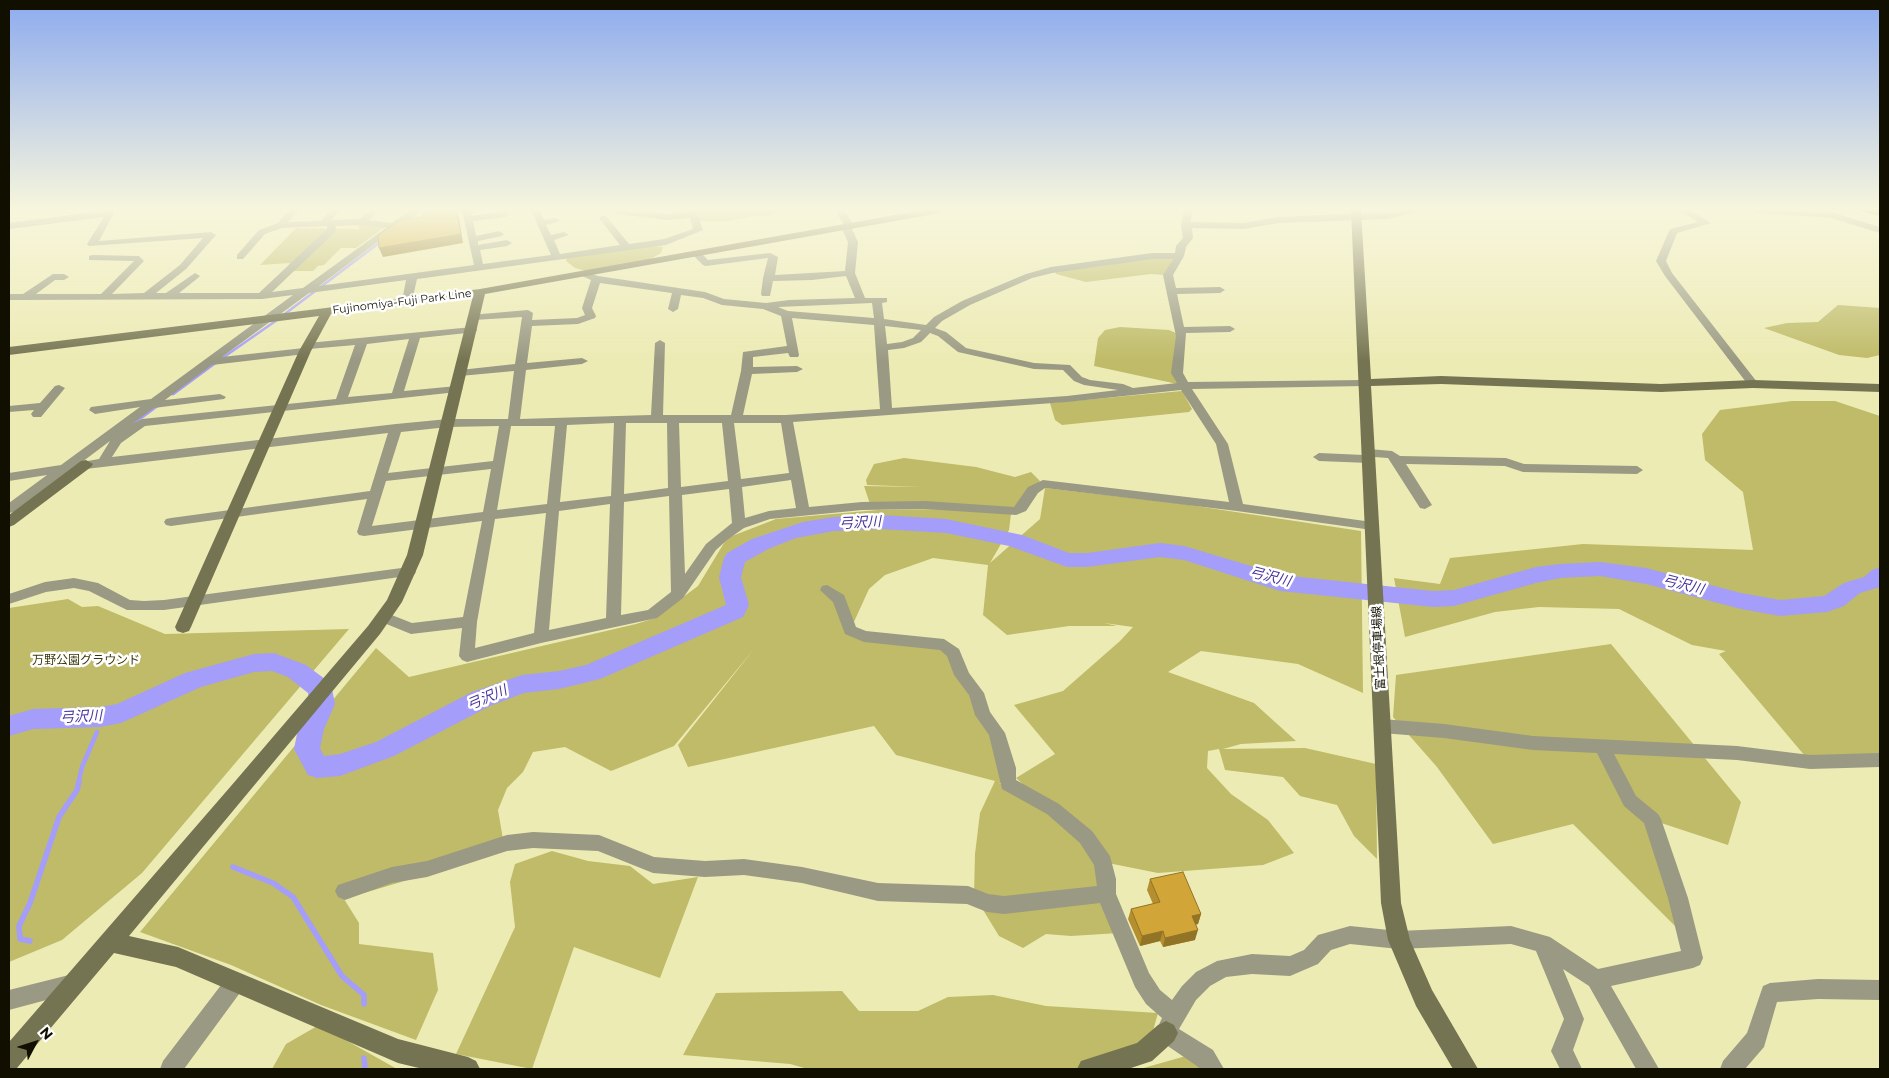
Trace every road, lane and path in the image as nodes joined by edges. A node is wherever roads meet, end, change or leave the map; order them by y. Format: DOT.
graph roads {
  1 [pos="138,260"];
  2 [pos="190,260"];
  3 [pos="300,260"];
  4 [pos="347,260"];
  5 [pos="477,260"];
  6 [pos="528,260"];
  7 [pos="663,260"];
  8 [pos="703,260"];
  9 [pos="727,260"];
  10 [pos="771,260"];
  11 [pos="851,260"];
  12 [pos="1121,260"];
  13 [pos="1176,260"];
  14 [pos="1358,260"];
  15 [pos="1660,260"];
  16 [pos="479,268"];
  17 [pos="850,273"];
  18 [pos="585,275"];
  19 [pos="195,276"];
  20 [pos="64,277"];
  21 [pos="412,277"];
  22 [pos="768,278"];
  23 [pos="596,279"];
  24 [pos="1220,290"];
  25 [pos="305,291"];
  26 [pos="678,291"];
  27 [pos="1171,291"];
  28 [pos="480,292"];
  29 [pos="766,294"];
  30 [pos="147,296"];
  31 [pos="169,296"];
  32 [pos="262,296"];
  33 [pos="9,297"];
  34 [pos="23,297"];
  35 [pos="104,297"];
  36 [pos="861,300"];
  37 [pos="880,300"];
  38 [pos="407,301"];
  39 [pos="9,306"];
  40 [pos="765,306"];
  41 [pos="673,309"];
  42 [pos="327,311"];
  43 [pos="786,314"];
  44 [pos="270,319"];
  45 [pos="880,322"];
  46 [pos="526,323"];
  47 [pos="473,324"];
  48 [pos="927,328"];
  49 [pos="1230,329"];
  50 [pos="1180,330"];
  51 [pos="416,335"];
  52 [pos="362,341"];
  53 [pos="660,343"];
  54 [pos="882,348"];
  55 [pos="307,349"];
  56 [pos="9,351"];
  57 [pos="582,361"];
  58 [pos="210,362"];
  59 [pos="520,367"];
  60 [pos="797,369"];
  61 [pos="747,371"];
  62 [pos="460,373"];
  63 [pos="1364,383"];
  64 [pos="1753,384"];
  65 [pos="1184,386"];
  66 [pos="59,388"];
  67 [pos="1880,388"];
  68 [pos="457,389"];
  69 [pos="1132,392"];
  70 [pos="397,395"];
  71 [pos="220,397"];
  72 [pos="341,401"];
  73 [pos="157,404"];
  74 [pos="280,408"];
  75 [pos="9,409"];
  76 [pos="95,410"];
  77 [pos="886,412"];
  78 [pos="732,418"];
  79 [pos="620,419"];
  80 [pos="658,419"];
  81 [pos="673,419"];
  82 [pos="786,419"];
  83 [pos="561,422"];
  84 [pos="448,423"];
  85 [pos="509,423"];
  86 [pos="396,428"];
  87 [pos="265,443"];
  88 [pos="1407,451"];
  89 [pos="1369,456"];
  90 [pos="1320,457"];
  91 [pos="1394,457"];
  92 [pos="103,462"];
  93 [pos="86,464"];
  94 [pos="498,464"];
  95 [pos="68,467"];
  96 [pos="1637,470"];
  97 [pos="436,471"];
  98 [pos="795,476"];
  99 [pos="9,477"];
  100 [pos="381,478"];
  101 [pos="735,485"];
  102 [pos="674,492"];
  103 [pos="376,494"];
  104 [pos="616,501"];
  105 [pos="1425,505"];
  106 [pos="1237,507"];
  107 [pos="552,508"];
  108 [pos="9,509"];
  109 [pos="803,512"];
  110 [pos="233,513"];
  111 [pos="490,516"];
  112 [pos="9,522"];
  113 [pos="171,522"];
  114 [pos="422,524"];
  115 [pos="739,525"];
  116 [pos="1372,526"];
  117 [pos="409,572"];
  118 [pos="827,590"];
  119 [pos="678,594"];
  120 [pos="9,600"];
  121 [pos="194,602"];
  122 [pos="470,622"];
  123 [pos="614,622"];
  124 [pos="379,624"];
  125 [pos="183,627"];
  126 [pos="541,637"];
  127 [pos="1382,726"];
  128 [pos="1602,747"];
  129 [pos="1880,760"];
  130 [pos="346,891"];
  131 [pos="1106,894"];
  132 [pos="1399,940"];
  133 [pos="111,942"];
  134 [pos="1543,944"];
  135 [pos="1596,980"];
  136 [pos="74,983"];
  137 [pos="235,983"];
  138 [pos="1880,990"];
  139 [pos="9,1000"];
  140 [pos="1170,1024"];
  141 [pos="9,1060"];
  142 [pos="171,1069"];
  143 [pos="468,1069"];
  144 [pos="1089,1069"];
  145 [pos="1213,1069"];
  146 [pos="1466,1069"];
  147 [pos="1571,1069"];
  148 [pos="1648,1069"];
  149 [pos="1731,1069"];
  1 -- 35 [label="street"];
  2 -- 30 [label="street"];
  3 -- 32 [label="street"];
  4 -- 25 [label="street"];
  5 -- 16 [label="street"];
  6 -- 16 [label="street"];
  7 -- 18 [label="street, Fujinomiya-Fuji Park Line"];
  8 -- 9 [label="street"];
  10 -- 22 [label="street"];
  11 -- 17 [label="street"];
  12 -- 48 [label="street"];
  13 -- 27 [label="street"];
  14 -- 63 [label="street, 富士根停車場線"];
  15 -- 64 [label="street"];
  16 -- 21 [label="street"];
  17 -- 22 [label="street"];
  17 -- 36 [label="street"];
  18 -- 23 [label="street"];
  18 -- 28 [label="street, Fujinomiya-Fuji Park Line"];
  19 -- 31 [label="street"];
  20 -- 34 [label="street"];
  21 -- 25 [label="street"];
  21 -- 38 [label="street"];
  22 -- 29 [label="street"];
  23 -- 26 [label="street"];
  23 -- 46 [label="street"];
  24 -- 27 [label="street"];
  25 -- 32 [label="street"];
  25 -- 44 [label="street"];
  26 -- 40 [label="street"];
  26 -- 41 [label="street"];
  27 -- 50 [label="street"];
  28 -- 38 [label="street, Fujinomiya-Fuji Park Line"];
  28 -- 47 [label="street"];
  30 -- 31 [label="street"];
  30 -- 35 [label="street"];
  31 -- 32 [label="street"];
  33 -- 34 [label="street"];
  34 -- 35 [label="street"];
  34 -- 39 [label="street"];
  36 -- 37 [label="street"];
  36 -- 40 [label="street"];
  37 -- 45 [label="street"];
  38 -- 42 [label="street, Fujinomiya-Fuji Park Line"];
  40 -- 43 [label="street"];
  42 -- 44 [label="street, Fujinomiya-Fuji Park Line"];
  42 -- 55 [label="street"];
  43 -- 45 [label="street"];
  43 -- 61 [label="street"];
  44 -- 56 [label="street, Fujinomiya-Fuji Park Line"];
  44 -- 58 [label="street"];
  45 -- 48 [label="street"];
  45 -- 54 [label="street"];
  46 -- 47 [label="street"];
  46 -- 59 [label="street"];
  47 -- 51 [label="street"];
  47 -- 62 [label="street"];
  48 -- 54 [label="street"];
  48 -- 69 [label="street"];
  49 -- 50 [label="street"];
  50 -- 65 [label="street"];
  51 -- 52 [label="street"];
  51 -- 70 [label="street"];
  52 -- 55 [label="street"];
  52 -- 72 [label="street"];
  53 -- 80 [label="street"];
  54 -- 77 [label="street"];
  55 -- 58 [label="street"];
  55 -- 74 [label="street"];
  57 -- 59 [label="street"];
  58 -- 73 [label="street"];
  59 -- 62 [label="street"];
  59 -- 85 [label="street"];
  60 -- 61 [label="street"];
  61 -- 78 [label="street"];
  62 -- 68 [label="street"];
  63 -- 64 [label="street"];
  63 -- 65 [label="street"];
  63 -- 89 [label="street, 富士根停車場線"];
  64 -- 67 [label="street"];
  65 -- 69 [label="street"];
  65 -- 106 [label="street"];
  66 -- 75 [label="street"];
  68 -- 70 [label="street"];
  68 -- 84 [label="street"];
  69 -- 77 [label="street"];
  70 -- 72 [label="street"];
  71 -- 73 [label="street"];
  72 -- 74 [label="street"];
  73 -- 76 [label="street"];
  73 -- 95 [label="street"];
  74 -- 87 [label="street"];
  74 -- 92 [label="street"];
  77 -- 82 [label="street"];
  78 -- 81 [label="street"];
  78 -- 82 [label="street"];
  78 -- 101 [label="street"];
  79 -- 80 [label="street"];
  79 -- 83 [label="street"];
  79 -- 104 [label="street"];
  80 -- 81 [label="street"];
  81 -- 102 [label="street"];
  82 -- 98 [label="street"];
  83 -- 85 [label="street"];
  83 -- 107 [label="street"];
  84 -- 85 [label="street"];
  84 -- 86 [label="street"];
  84 -- 97 [label="street"];
  85 -- 94 [label="street"];
  86 -- 87 [label="street"];
  86 -- 100 [label="street"];
  87 -- 92 [label="street"];
  87 -- 110 [label="street"];
  88 -- 91 [label="street"];
  89 -- 90 [label="street"];
  89 -- 91 [label="street"];
  89 -- 116 [label="street, 富士根停車場線"];
  91 -- 96 [label="street"];
  91 -- 105 [label="street"];
  92 -- 93 [label="street"];
  93 -- 95 [label="street"];
  93 -- 112 [label="street"];
  94 -- 97 [label="street"];
  94 -- 111 [label="street"];
  95 -- 99 [label="street"];
  95 -- 108 [label="street"];
  97 -- 100 [label="street"];
  97 -- 114 [label="street"];
  98 -- 101 [label="street"];
  98 -- 109 [label="street"];
  100 -- 103 [label="street"];
  101 -- 102 [label="street"];
  101 -- 115 [label="street"];
  102 -- 104 [label="street"];
  102 -- 119 [label="street"];
  103 -- 110 [label="street"];
  103 -- 114 [label="street"];
  104 -- 107 [label="street"];
  104 -- 123 [label="street"];
  106 -- 109 [label="street"];
  106 -- 116 [label="street"];
  107 -- 111 [label="street"];
  107 -- 126 [label="street"];
  109 -- 115 [label="street"];
  110 -- 113 [label="street"];
  110 -- 121 [label="street"];
  111 -- 114 [label="street"];
  111 -- 122 [label="street"];
  114 -- 117 [label="street"];
  115 -- 119 [label="street"];
  116 -- 127 [label="street, 富士根停車場線"];
  117 -- 121 [label="street"];
  117 -- 124 [label="street"];
  118 -- 131 [label="street"];
  119 -- 123 [label="street"];
  120 -- 121 [label="street"];
  121 -- 125 [label="street"];
  122 -- 124 [label="street"];
  122 -- 126 [label="street"];
  123 -- 126 [label="street"];
  124 -- 133 [label="street"];
  127 -- 128 [label="street"];
  127 -- 132 [label="street, 富士根停車場線"];
  128 -- 129 [label="street"];
  128 -- 135 [label="street"];
  130 -- 131 [label="street"];
  131 -- 140 [label="street"];
  132 -- 134 [label="street"];
  132 -- 140 [label="street"];
  132 -- 146 [label="street, 富士根停車場線"];
  133 -- 136 [label="street"];
  133 -- 137 [label="street"];
  134 -- 135 [label="street"];
  134 -- 147 [label="street"];
  135 -- 148 [label="street"];
  136 -- 139 [label="street"];
  136 -- 141 [label="street"];
  137 -- 142 [label="street"];
  137 -- 143 [label="street"];
  138 -- 149 [label="street"];
  140 -- 144 [label="street"];
  140 -- 145 [label="street"];
}
